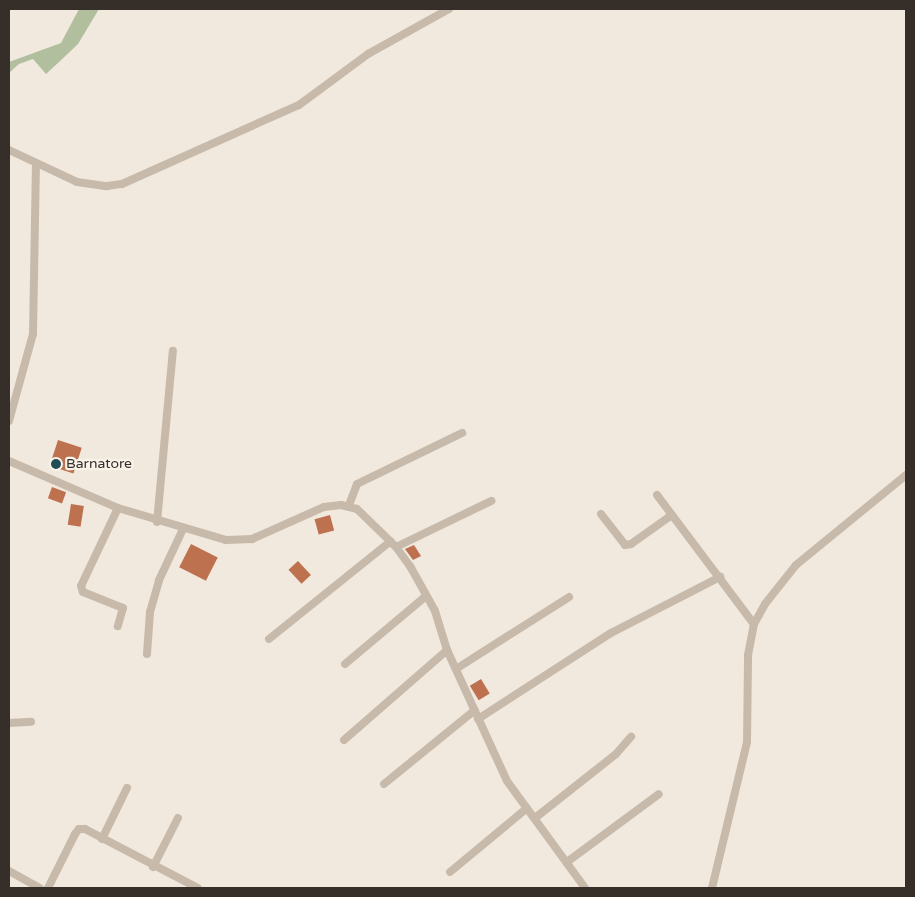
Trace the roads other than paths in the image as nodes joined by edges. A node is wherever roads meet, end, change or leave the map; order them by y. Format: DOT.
graph roads {
  1 [pos="449,9"];
  2 [pos="9,150"];
  3 [pos="36,164"];
  4 [pos="173,351"];
  5 [pos="9,421"];
  6 [pos="462,433"];
  7 [pos="9,461"];
  8 [pos="906,474"];
  9 [pos="657,495"];
  10 [pos="491,501"];
  11 [pos="349,506"];
  12 [pos="118,508"];
  13 [pos="601,514"];
  14 [pos="672,515"];
  15 [pos="157,522"];
  16 [pos="183,529"];
  17 [pos="394,544"];
  18 [pos="720,577"];
  19 [pos="426,596"];
  20 [pos="569,597"];
  21 [pos="754,624"];
  22 [pos="118,626"];
  23 [pos="270,639"];
  24 [pos="447,650"];
  25 [pos="147,654"];
  26 [pos="345,664"];
  27 [pos="456,670"];
  28 [pos="475,710"];
  29 [pos="478,719"];
  30 [pos="31,722"];
  31 [pos="9,723"];
  32 [pos="631,737"];
  33 [pos="344,740"];
  34 [pos="384,784"];
  35 [pos="127,788"];
  36 [pos="659,794"];
  37 [pos="527,808"];
  38 [pos="178,818"];
  39 [pos="535,818"];
  40 [pos="102,839"];
  41 [pos="567,862"];
  42 [pos="153,867"];
  43 [pos="9,871"];
  44 [pos="450,872"];
  45 [pos="40,888"];
  46 [pos="48,888"];
  47 [pos="198,888"];
  48 [pos="585,888"];
  49 [pos="712,888"];
  1 -- 3 [label="street"];
  2 -- 3 [label="street"];
  3 -- 5 [label="street"];
  4 -- 15 [label="street"];
  6 -- 11 [label="street"];
  7 -- 12 [label="street"];
  8 -- 21 [label="street"];
  9 -- 14 [label="street"];
  10 -- 17 [label="street"];
  11 -- 16 [label="street"];
  11 -- 17 [label="street"];
  12 -- 15 [label="street"];
  12 -- 22 [label="street"];
  13 -- 14 [label="street"];
  14 -- 18 [label="street"];
  15 -- 16 [label="street"];
  16 -- 25 [label="street"];
  17 -- 19 [label="street"];
  17 -- 23 [label="street"];
  18 -- 21 [label="street"];
  18 -- 29 [label="street"];
  19 -- 24 [label="street"];
  19 -- 26 [label="street"];
  20 -- 27 [label="street"];
  21 -- 49 [label="street"];
  24 -- 27 [label="street"];
  24 -- 33 [label="street"];
  27 -- 28 [label="street"];
  28 -- 29 [label="street"];
  28 -- 34 [label="street"];
  29 -- 37 [label="street"];
  30 -- 31 [label="street"];
  32 -- 39 [label="street"];
  35 -- 40 [label="street"];
  36 -- 41 [label="street"];
  37 -- 39 [label="street"];
  37 -- 44 [label="street"];
  38 -- 42 [label="street"];
  39 -- 41 [label="street"];
  40 -- 42 [label="street"];
  40 -- 46 [label="street"];
  41 -- 48 [label="street"];
  42 -- 47 [label="street"];
  43 -- 45 [label="street"];
}
